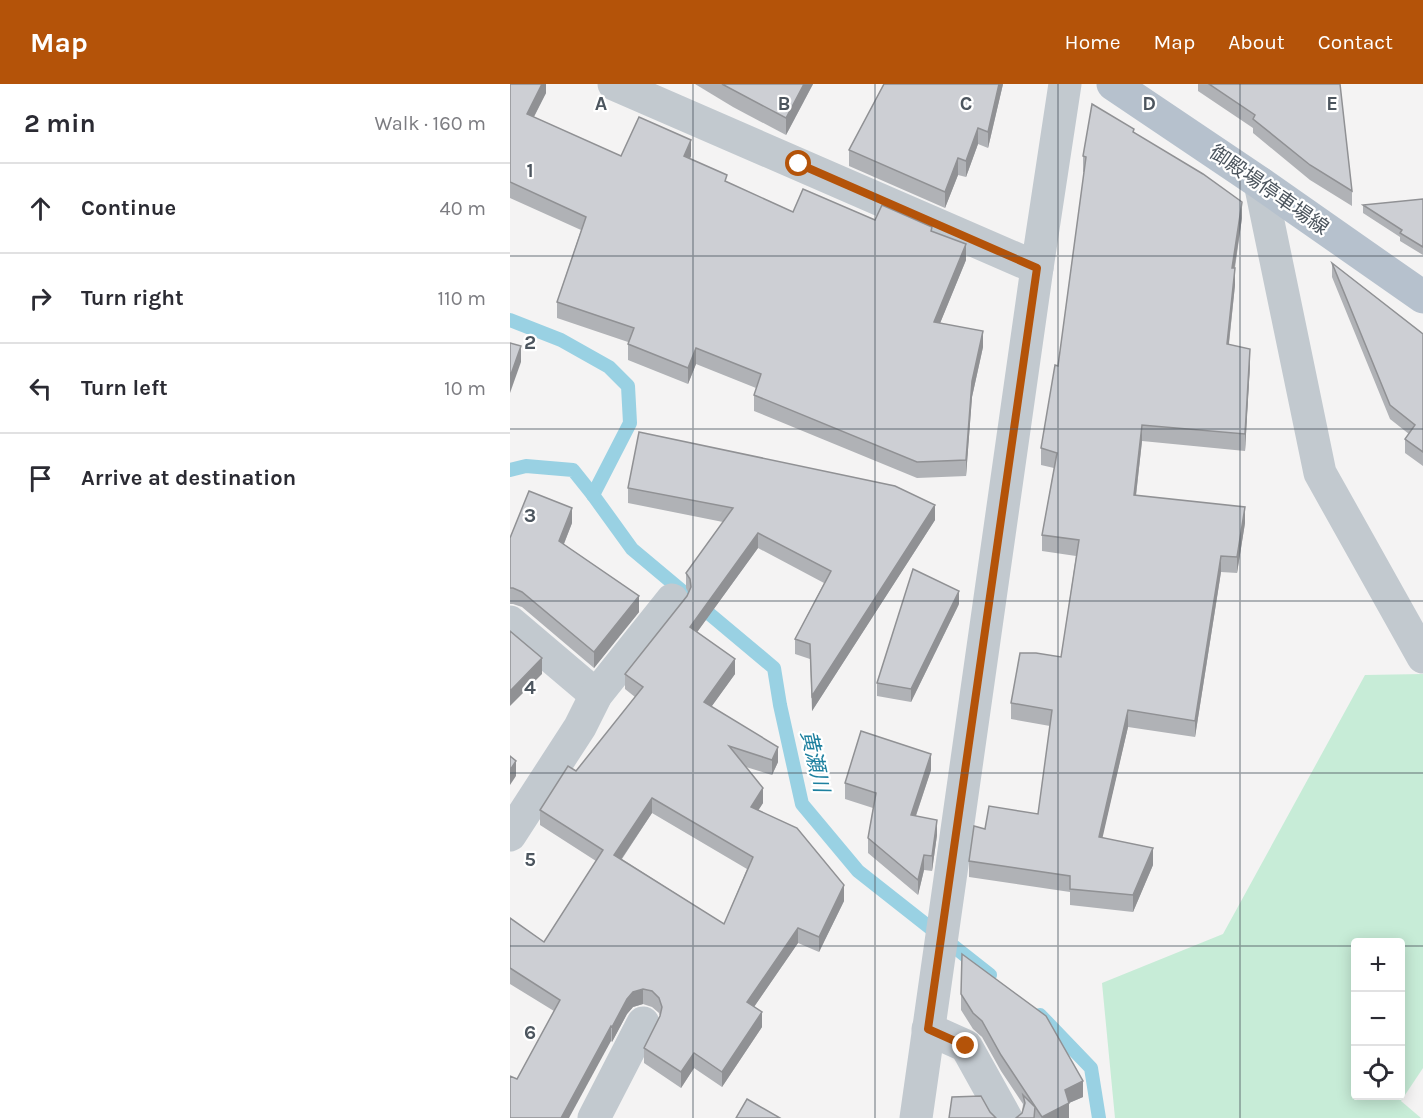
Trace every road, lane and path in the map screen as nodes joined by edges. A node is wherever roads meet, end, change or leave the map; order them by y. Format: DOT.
graph roads {
  1 [pos="614,84"];
  2 [pos="1065,84"];
  3 [pos="1113,84"];
  4 [pos="1260,183"];
  5 [pos="1037,268"];
  6 [pos="1423,297"];
  7 [pos="672,600"];
  8 [pos="510,622"];
  9 [pos="1423,657"];
  10 [pos="596,695"];
  11 [pos="510,835"];
  12 [pos="643,1023"];
  13 [pos="928,1029"];
  14 [pos="594,1118"];
  15 [pos="915,1118"];
  16 [pos="1006,1118"];
  1 -- 5 [label="street"];
  2 -- 5 [label="street"];
  3 -- 4 [label="main road, 御殿場停車場線"];
  4 -- 6 [label="main road, 御殿場停車場線"];
  4 -- 9 [label="street"];
  5 -- 13 [label="street"];
  7 -- 10 [label="street"];
  8 -- 10 [label="street"];
  10 -- 11 [label="street"];
  12 -- 14 [label="street"];
  13 -- 15 [label="street"];
  13 -- 16 [label="street"];
}
